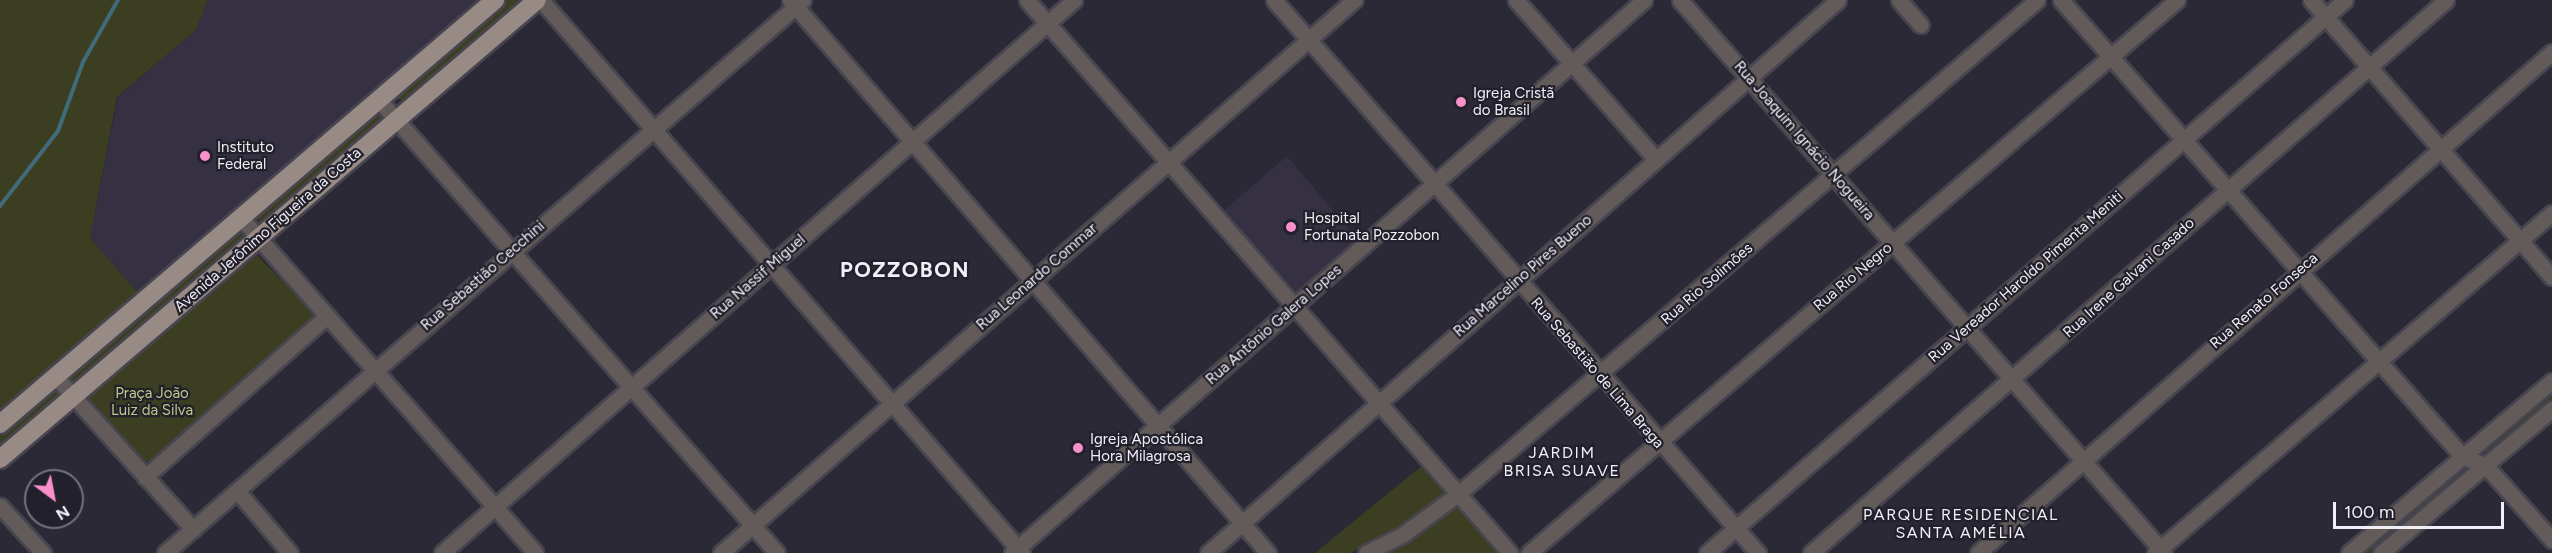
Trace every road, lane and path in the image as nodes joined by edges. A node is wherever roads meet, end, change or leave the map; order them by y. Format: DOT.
graph roads {
  1 [pos="495,0"];
  2 [pos="537,0"];
  3 [pos="542,0"];
  4 [pos="1027,0"];
  5 [pos="1074,0"];
  6 [pos="1274,0"];
  7 [pos="1353,0"];
  8 [pos="1516,0"];
  9 [pos="1644,0"];
  10 [pos="1680,0"];
  11 [pos="1838,0"];
  12 [pos="1899,0"];
  13 [pos="2037,0"];
  14 [pos="2061,0"];
  15 [pos="2177,0"];
  16 [pos="2311,0"];
  17 [pos="2345,0"];
  18 [pos="2445,0"];
  19 [pos="796,2"];
  20 [pos="2326,17"];
  21 [pos="1047,23"];
  22 [pos="1921,25"];
  23 [pos="1310,40"];
  24 [pos="2552,52"];
  25 [pos="2111,55"];
  26 [pos="1573,63"];
  27 [pos="2370,67"];
  28 [pos="1748,78"];
  29 [pos="378,99"];
  30 [pos="398,118"];
  31 [pos="657,129"];
  32 [pos="2183,139"];
  33 [pos="911,143"];
  34 [pos="2441,150"];
  35 [pos="1655,158"];
  36 [pos="1170,162"];
  37 [pos="1834,175"];
  38 [pos="1434,185"];
  39 [pos="2228,190"];
  40 [pos="2552,213"];
  41 [pos="242,219"];
  42 [pos="258,239"];
  43 [pos="2519,241"];
  44 [pos="1894,243"];
  45 [pos="514,248"];
  46 [pos="771,265"];
  47 [pos="2299,270"];
  48 [pos="2552,278"];
  49 [pos="1030,282"];
  50 [pos="1517,283"];
  51 [pos="1296,306"];
  52 [pos="327,316"];
  53 [pos="1970,327"];
  54 [pos="2378,361"];
  55 [pos="377,370"];
  56 [pos="1600,375"];
  57 [pos="56,377"];
  58 [pos="2015,380"];
  59 [pos="2552,381"];
  60 [pos="632,387"];
  61 [pos="74,397"];
  62 [pos="1379,402"];
  63 [pos="893,404"];
  64 [pos="2552,409"];
  65 [pos="0,424"];
  66 [pos="1155,428"];
  67 [pos="1658,443"];
  68 [pos="2463,458"];
  69 [pos="0,459"];
  70 [pos="2083,460"];
  71 [pos="2485,465"];
  72 [pos="145,477"];
  73 [pos="238,492"];
  74 [pos="1458,494"];
  75 [pos="0,506"];
  76 [pos="497,507"];
  77 [pos="1241,523"];
  78 [pos="752,525"];
  79 [pos="193,529"];
  80 [pos="1735,529"];
  81 [pos="2552,540"];
  82 [pos="1017,551"];
  83 [pos="2160,552"];
  84 [pos="43,553"];
  85 [pos="165,553"];
  86 [pos="290,553"];
  87 [pos="442,553"];
  88 [pos="535,553"];
  89 [pos="721,553"];
  90 [pos="777,553"];
  91 [pos="1208,553"];
  92 [pos="1268,553"];
  93 [pos="1366,553"];
  94 [pos="1509,553"];
  95 [pos="1529,553"];
  96 [pos="1707,553"];
  97 [pos="1758,553"];
  98 [pos="1811,553"];
  99 [pos="1978,553"];
  100 [pos="2349,553"];
  101 [pos="2381,553"];
  1 -- 29 [label="main road, Avenida Jerônimo Figueira da Costa"];
  2 -- 30 [label="main road, Avenida Jerônimo Figueira da Costa"];
  3 -- 31 [label="street"];
  4 -- 21 [label="street"];
  5 -- 21 [label="street, Rua Nassif Miguel"];
  6 -- 23 [label="street, Rua Sebastião de Lima Braga"];
  7 -- 23 [label="street, Rua Leonardo Commar"];
  8 -- 26 [label="street"];
  9 -- 26 [label="street, Rua Antônio Galera Lopes"];
  10 -- 28 [label="street, Rua Joaquim Ignácio Nogueira"];
  11 -- 28 [label="street, Rua Marcelino Pires Bueno"];
  12 -- 22 [label="street"];
  13 -- 37 [label="street, Rua Rio Solimões"];
  14 -- 25 [label="street"];
  15 -- 25 [label="street, Rua Rio Negro"];
  16 -- 20 [label="street"];
  17 -- 20 [label="street, Rua Vereador Haroldo Pimenta Meniti"];
  18 -- 27 [label="street, Rua Irene Galvani Casado"];
  19 -- 31 [label="street, Rua Sebastião Cecchini"];
  19 -- 33 [label="street"];
  20 -- 27 [label="street"];
  20 -- 32 [label="street, Rua Vereador Haroldo Pimenta Meniti"];
  21 -- 33 [label="street, Rua Nassif Miguel"];
  21 -- 36 [label="street"];
  23 -- 36 [label="street, Rua Leonardo Commar"];
  23 -- 38 [label="street, Rua Sebastião de Lima Braga"];
  24 -- 34 [label="street, Rua Renato Fonseca"];
  25 -- 32 [label="street"];
  25 -- 44 [label="street, Rua Rio Negro"];
  26 -- 35 [label="street"];
  26 -- 38 [label="street, Rua Antônio Galera Lopes"];
  27 -- 34 [label="street"];
  27 -- 39 [label="street, Rua Irene Galvani Casado"];
  28 -- 35 [label="street, Rua Marcelino Pires Bueno"];
  28 -- 37 [label="street, Rua Joaquim Ignácio Nogueira"];
  29 -- 30 [label="street"];
  29 -- 41 [label="main road, Avenida Jerônimo Figueira da Costa"];
  30 -- 42 [label="main road, Avenida Jerônimo Figueira da Costa"];
  30 -- 45 [label="street"];
  31 -- 45 [label="street, Rua Sebastião Cecchini"];
  31 -- 46 [label="street"];
  32 -- 39 [label="street"];
  32 -- 53 [label="street, Rua Vereador Haroldo Pimenta Meniti"];
  33 -- 46 [label="street, Rua Nassif Miguel"];
  33 -- 49 [label="street"];
  34 -- 43 [label="street"];
  34 -- 47 [label="street, Rua Renato Fonseca"];
  35 -- 50 [label="street, Rua Marcelino Pires Bueno"];
  36 -- 49 [label="street, Rua Leonardo Commar"];
  36 -- 51 [label="street"];
  37 -- 44 [label="street, Rua Joaquim Ignácio Nogueira"];
  37 -- 56 [label="street, Rua Rio Solimões"];
  38 -- 50 [label="street, Rua Sebastião de Lima Braga"];
  38 -- 51 [label="street, Rua Antônio Galera Lopes"];
  39 -- 47 [label="street"];
  39 -- 58 [label="street, Rua Irene Galvani Casado"];
  40 -- 43 [label="street"];
  41 -- 42 [label="street"];
  41 -- 57 [label="main road, Avenida Jerônimo Figueira da Costa"];
  42 -- 52 [label="street"];
  42 -- 61 [label="main road, Avenida Jerônimo Figueira da Costa"];
  43 -- 48 [label="street"];
  43 -- 54 [label="street"];
  44 -- 53 [label="street, Rua Joaquim Ignácio Nogueira"];
  44 -- 67 [label="street, Rua Rio Negro"];
  45 -- 55 [label="street, Rua Sebastião Cecchini"];
  45 -- 60 [label="street"];
  46 -- 60 [label="street, Rua Nassif Miguel"];
  46 -- 63 [label="street"];
  47 -- 54 [label="street"];
  47 -- 70 [label="street, Rua Renato Fonseca"];
  49 -- 63 [label="street, Rua Leonardo Commar"];
  49 -- 66 [label="street"];
  50 -- 56 [label="street, Rua Sebastião de Lima Braga"];
  50 -- 62 [label="street, Rua Marcelino Pires Bueno"];
  51 -- 62 [label="street"];
  51 -- 66 [label="street, Rua Antônio Galera Lopes"];
  52 -- 55 [label="street"];
  52 -- 72 [label="street"];
  53 -- 58 [label="street, Rua Joaquim Ignácio Nogueira"];
  53 -- 80 [label="street, Rua Vereador Haroldo Pimenta Meniti"];
  54 -- 68 [label="street"];
  54 -- 83 [label="street"];
  55 -- 73 [label="street, Rua Sebastião Cecchini"];
  55 -- 76 [label="street"];
  56 -- 67 [label="street, Rua Sebastião de Lima Braga"];
  56 -- 74 [label="street, Rua Rio Solimões"];
  57 -- 61 [label="street"];
  57 -- 65 [label="main road, Avenida Jerônimo Figueira da Costa"];
  58 -- 70 [label="street, Rua Joaquim Ignácio Nogueira"];
  58 -- 98 [label="street, Rua Irene Galvani Casado"];
  59 -- 68 [label="street"];
  60 -- 76 [label="street, Rua Nassif Miguel"];
  60 -- 78 [label="street"];
  61 -- 69 [label="main road, Avenida Jerônimo Figueira da Costa"];
  61 -- 72 [label="street"];
  62 -- 74 [label="street"];
  62 -- 77 [label="street, Rua Marcelino Pires Bueno"];
  63 -- 78 [label="street, Rua Leonardo Commar"];
  63 -- 82 [label="street"];
  64 -- 71 [label="street"];
  66 -- 77 [label="street"];
  66 -- 82 [label="street, Rua Antônio Galera Lopes"];
  67 -- 80 [label="street, Rua Sebastião de Lima Braga"];
  67 -- 95 [label="street, Rua Rio Negro"];
  68 -- 71 [label="street"];
  68 -- 100 [label="street"];
  70 -- 83 [label="street, Rua Joaquim Ignácio Nogueira"];
  70 -- 99 [label="street, Rua Renato Fonseca"];
  71 -- 81 [label="street"];
  71 -- 101 [label="street"];
  72 -- 79 [label="street"];
  73 -- 79 [label="street, Rua Sebastião Cecchini"];
  73 -- 86 [label="street"];
  74 -- 93 [label="street, Rua Rio Solimões"];
  74 -- 94 [label="street"];
  75 -- 84 [label="street"];
  76 -- 87 [label="street, Rua Nassif Miguel"];
  76 -- 88 [label="street"];
  77 -- 91 [label="street, Rua Marcelino Pires Bueno"];
  77 -- 92 [label="street"];
  78 -- 89 [label="street, Rua Leonardo Commar"];
  78 -- 90 [label="street"];
  79 -- 85 [label="street, Rua Sebastião Cecchini"];
  80 -- 96 [label="street, Rua Vereador Haroldo Pimenta Meniti"];
  80 -- 97 [label="street, Rua Sebastião de Lima Braga"];
}
